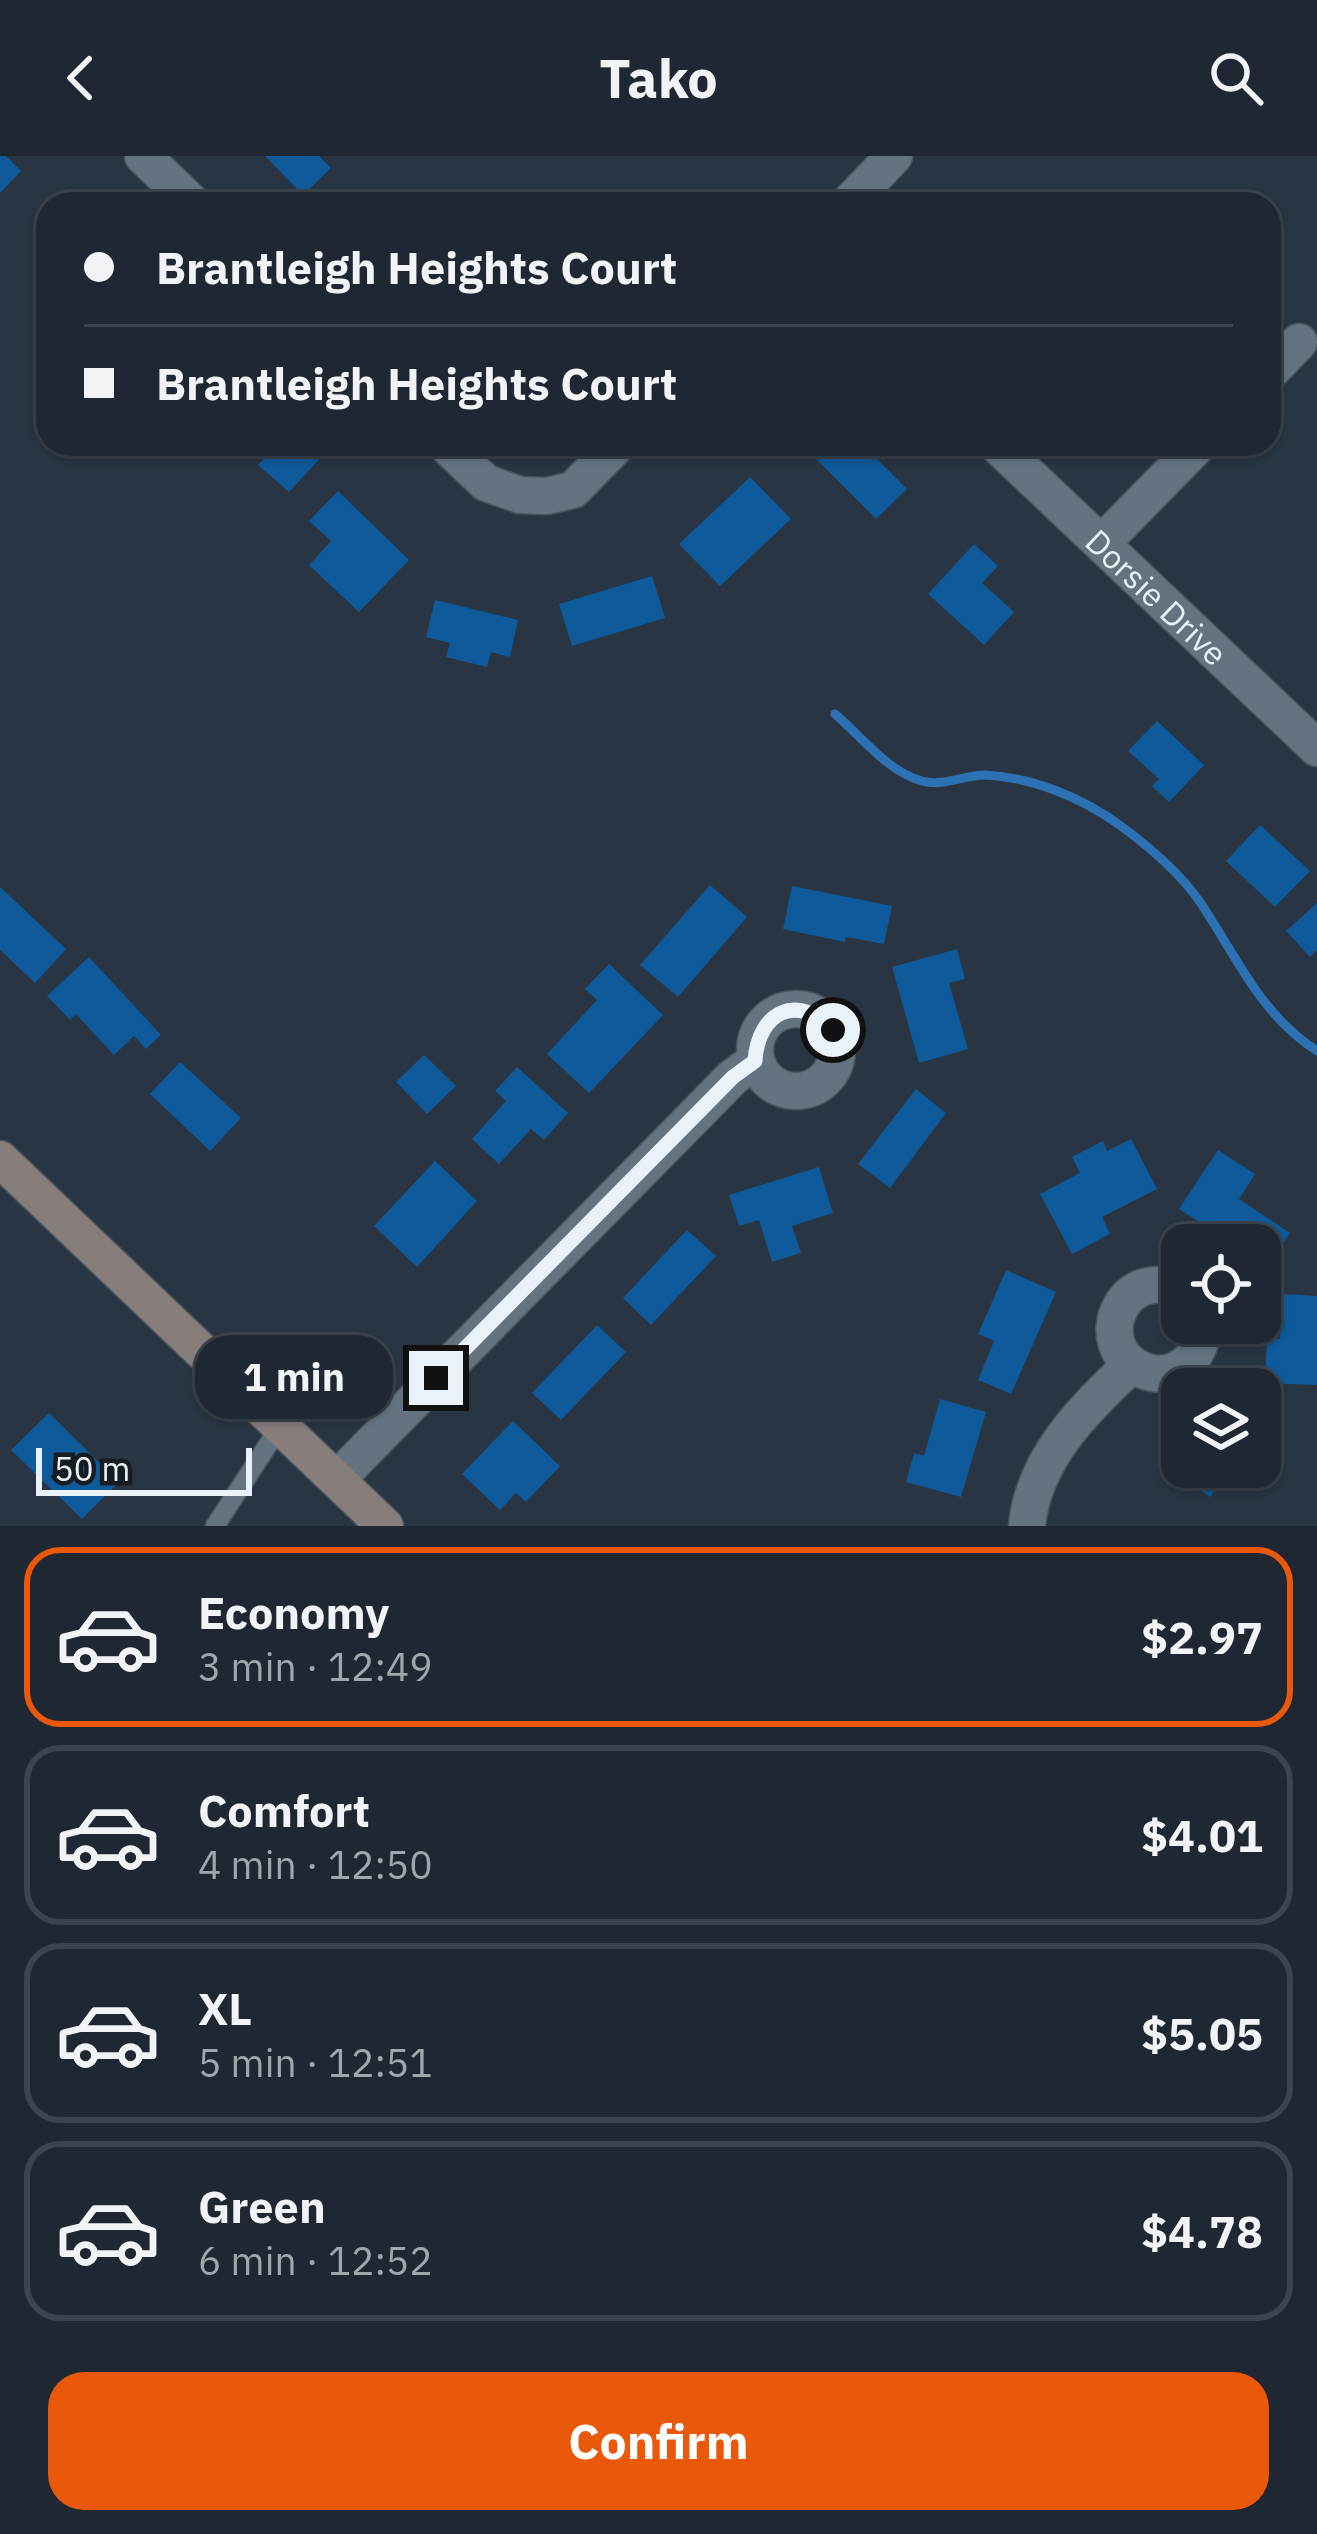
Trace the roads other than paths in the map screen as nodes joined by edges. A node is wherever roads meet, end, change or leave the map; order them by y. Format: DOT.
graph roads {
  1 [pos="143,156"];
  2 [pos="894,156"];
  3 [pos="181,192"];
  4 [pos="860,192"];
  5 [pos="1299,342"];
  6 [pos="1281,361"];
  7 [pos="458,456"];
  8 [pos="606,456"];
  9 [pos="1009,456"];
  10 [pos="1187,456"];
  11 [pos="1102,543"];
  12 [pos="1317,748"];
  13 [pos="755,1061"];
  14 [pos="0,1159"];
  15 [pos="1161,1286"];
  16 [pos="1200,1344"];
  17 [pos="1131,1365"];
  18 [pos="281,1426"];
  19 [pos="337,1479"];
  20 [pos="215,1526"];
  21 [pos="385,1526"];
  22 [pos="1027,1526"];
  1 -- 3 [label="street"];
  2 -- 4 [label="street"];
  5 -- 6 [label="street"];
  7 -- 8 [label="street"];
  9 -- 11 [label="street, Dorsie Drive"];
  10 -- 11 [label="street"];
  11 -- 12 [label="street, Dorsie Drive"];
  13 -- 19 [label="street"];
  14 -- 18 [label="street"];
  15 -- 17 [label="street"];
  16 -- 17 [label="street"];
  17 -- 22 [label="street"];
  18 -- 19 [label="street"];
  18 -- 20 [label="lane"];
  19 -- 21 [label="street"];
}
